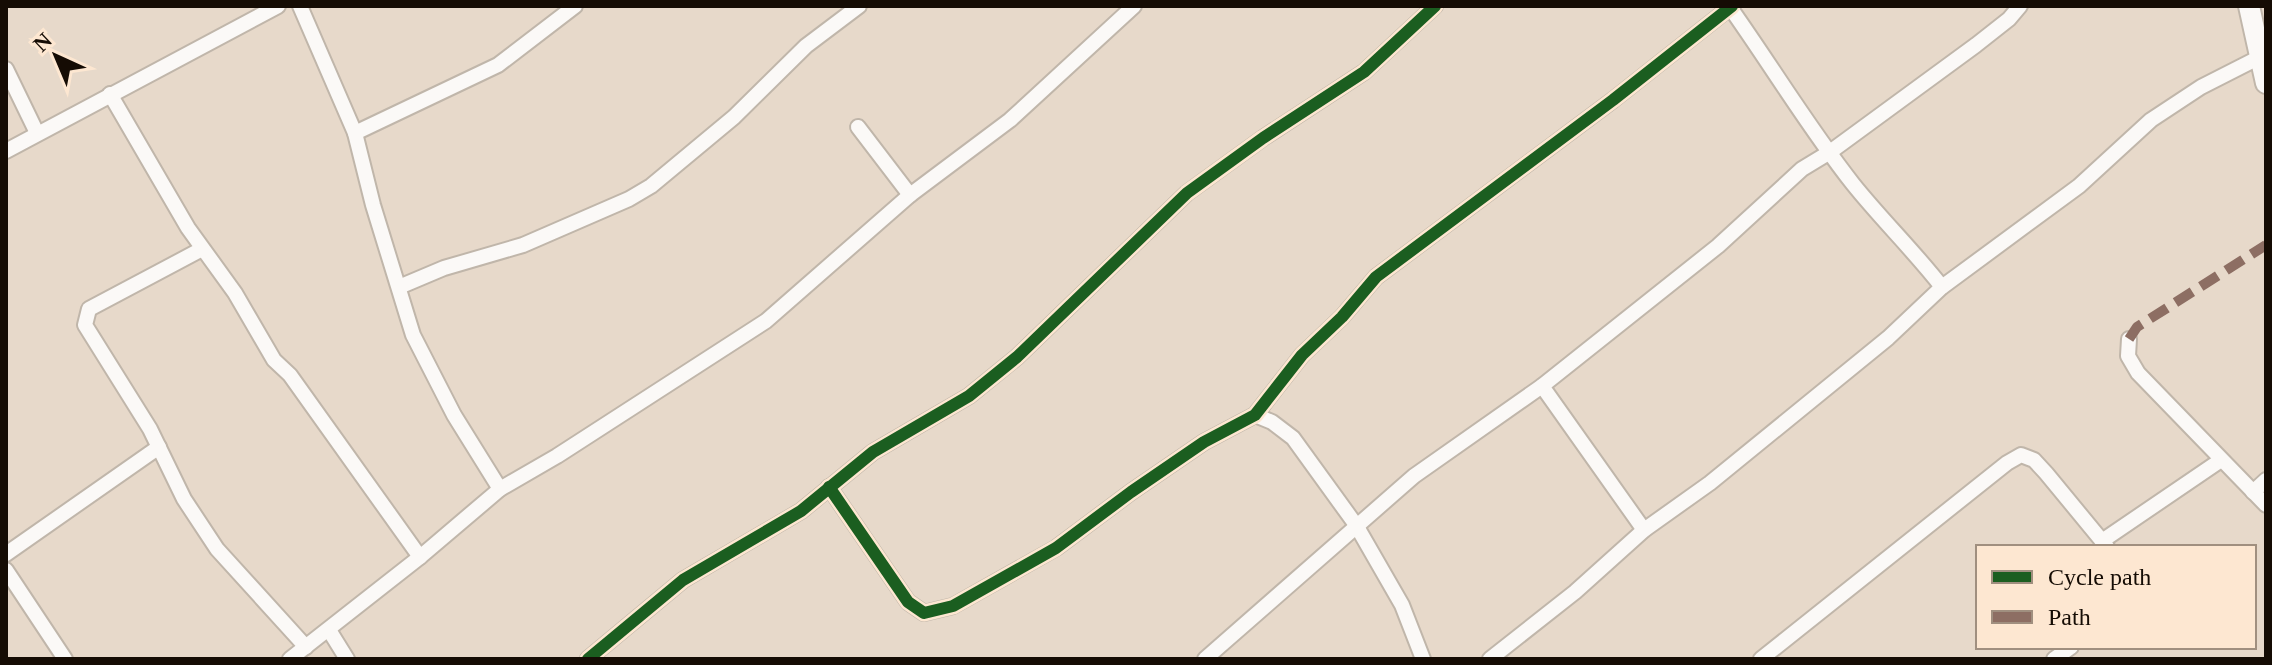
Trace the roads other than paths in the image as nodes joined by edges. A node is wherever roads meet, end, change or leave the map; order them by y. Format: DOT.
graph roads {
  1 [pos="278,6"];
  2 [pos="300,6"];
  3 [pos="575,6"];
  4 [pos="1134,6"];
  5 [pos="1435,6"];
  6 [pos="1730,6"];
  7 [pos="2020,6"];
  8 [pos="2249,6"];
  9 [pos="852,8"];
  10 [pos="2260,57"];
  11 [pos="6,69"];
  12 [pos="2266,83"];
  13 [pos="110,94"];
  14 [pos="858,127"];
  15 [pos="37,133"];
  16 [pos="355,133"];
  17 [pos="6,151"];
  18 [pos="1830,152"];
  19 [pos="910,195"];
  20 [pos="202,249"];
  21 [pos="399,287"];
  22 [pos="1942,287"];
  23 [pos="2129,339"];
  24 [pos="1542,386"];
  25 [pos="1255,415"];
  26 [pos="159,447"];
  27 [pos="2221,460"];
  28 [pos="2266,480"];
  29 [pos="829,487"];
  30 [pos="500,489"];
  31 [pos="2253,492"];
  32 [pos="2266,505"];
  33 [pos="1356,525"];
  34 [pos="1644,530"];
  35 [pos="2105,544"];
  36 [pos="6,554"];
  37 [pos="420,557"];
  38 [pos="6,570"];
  39 [pos="329,630"];
  40 [pos="306,647"];
  41 [pos="65,659"];
  42 [pos="290,659"];
  43 [pos="347,659"];
  44 [pos="588,659"];
  45 [pos="1205,659"];
  46 [pos="1423,659"];
  47 [pos="1490,659"];
  48 [pos="1761,659"];
  1 -- 13 [label="street"];
  2 -- 16 [label="street"];
  3 -- 16 [label="street"];
  4 -- 19 [label="street"];
  5 -- 29 [label="street"];
  6 -- 18 [label="street"];
  6 -- 25 [label="street"];
  7 -- 18 [label="street"];
  8 -- 10 [label="street"];
  9 -- 21 [label="street"];
  10 -- 12 [label="street"];
  10 -- 22 [label="street"];
  11 -- 15 [label="street"];
  13 -- 15 [label="street"];
  13 -- 20 [label="street"];
  14 -- 19 [label="street"];
  15 -- 17 [label="street"];
  16 -- 21 [label="street"];
  18 -- 22 [label="street"];
  18 -- 24 [label="street"];
  19 -- 30 [label="street"];
  20 -- 26 [label="street"];
  20 -- 37 [label="street"];
  21 -- 30 [label="street"];
  22 -- 34 [label="street"];
  23 -- 27 [label="street"];
  24 -- 33 [label="street"];
  24 -- 34 [label="street"];
  25 -- 29 [label="street"];
  25 -- 33 [label="street"];
  26 -- 36 [label="street"];
  26 -- 40 [label="street"];
  27 -- 31 [label="street"];
  27 -- 35 [label="street"];
  28 -- 31 [label="street"];
  29 -- 44 [label="street"];
  30 -- 37 [label="street"];
  31 -- 32 [label="street"];
  33 -- 45 [label="street"];
  33 -- 46 [label="street"];
  34 -- 47 [label="street"];
  35 -- 48 [label="street"];
  37 -- 39 [label="street"];
  38 -- 41 [label="street"];
  39 -- 40 [label="street"];
  39 -- 43 [label="street"];
  40 -- 42 [label="street"];
}
